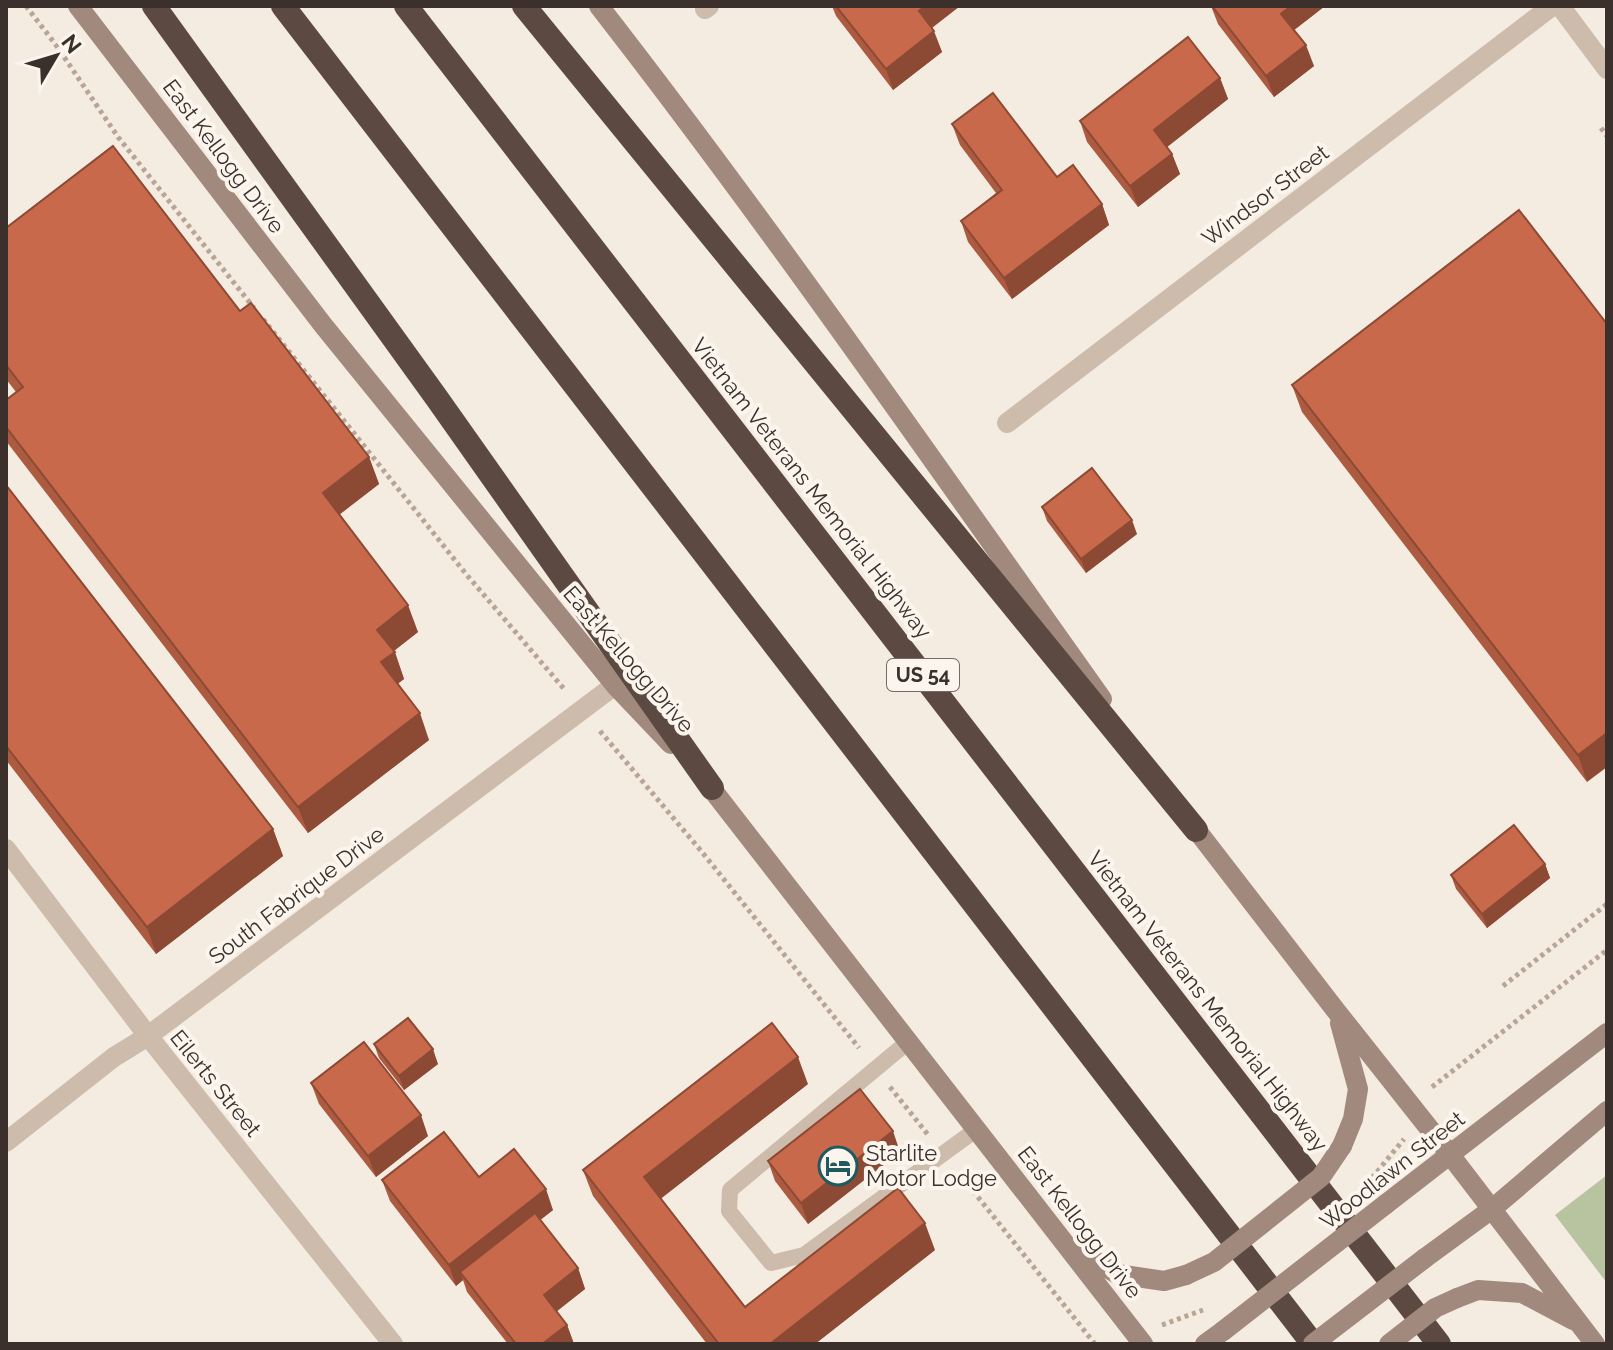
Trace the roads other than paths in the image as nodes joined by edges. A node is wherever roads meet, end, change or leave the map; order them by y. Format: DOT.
graph roads {
  1 [pos="78,6"];
  2 [pos="154,6"];
  3 [pos="283,6"];
  4 [pos="406,6"];
  5 [pos="524,6"];
  6 [pos="599,6"];
  7 [pos="1552,6"];
  8 [pos="1560,6"];
  9 [pos="1607,69"];
  10 [pos="1007,423"];
  11 [pos="615,685"];
  12 [pos="712,788"];
  13 [pos="1196,830"];
  14 [pos="6,849"];
  15 [pos="1337,1012"];
  16 [pos="1607,1033"];
  17 [pos="148,1036"];
  18 [pos="909,1041"];
  19 [pos="1607,1111"];
  20 [pos="977,1129"];
  21 [pos="6,1142"];
  22 [pos="1451,1156"];
  23 [pos="1492,1209"];
  24 [pos="1066,1243"];
  25 [pos="1580,1324"];
  26 [pos="393,1344"];
  27 [pos="1143,1344"];
  28 [pos="1205,1344"];
  29 [pos="1313,1344"];
  30 [pos="1389,1344"];
  31 [pos="1439,1344"];
  32 [pos="1595,1344"];
  1 -- 11 [label="main road, East Kellogg Drive"];
  2 -- 12 [label="highway"];
  3 -- 29 [label="highway"];
  4 -- 31 [label="highway, Vietnam Veterans Memorial Highway / US 54"];
  5 -- 13 [label="highway"];
  6 -- 13 [label="main road"];
  7 -- 10 [label="street, Windsor Street"];
  8 -- 9 [label="street"];
  11 -- 12 [label="main road, East Kellogg Drive"];
  11 -- 17 [label="street, South Fabrique Drive"];
  12 -- 18 [label="main road, East Kellogg Drive"];
  13 -- 15 [label="main road"];
  14 -- 17 [label="street, Eilerts Street"];
  15 -- 22 [label="main road"];
  15 -- 24 [label="main road, bridge"];
  16 -- 22 [label="main road, Woodlawn Street"];
  17 -- 21 [label="street, South Fabrique Drive"];
  17 -- 26 [label="street, Eilerts Street"];
  18 -- 20 [label="main road, East Kellogg Drive"];
  18 -- 20 [label="lane"];
  19 -- 23 [label="main road"];
  20 -- 24 [label="main road, East Kellogg Drive"];
  22 -- 23 [label="main road"];
  22 -- 28 [label="main road, Woodlawn Street, bridge"];
  23 -- 25 [label="main road"];
  23 -- 29 [label="main road, bridge"];
  24 -- 27 [label="main road, East Kellogg Drive"];
  25 -- 30 [label="main road, bridge"];
  25 -- 32 [label="main road"];
}
